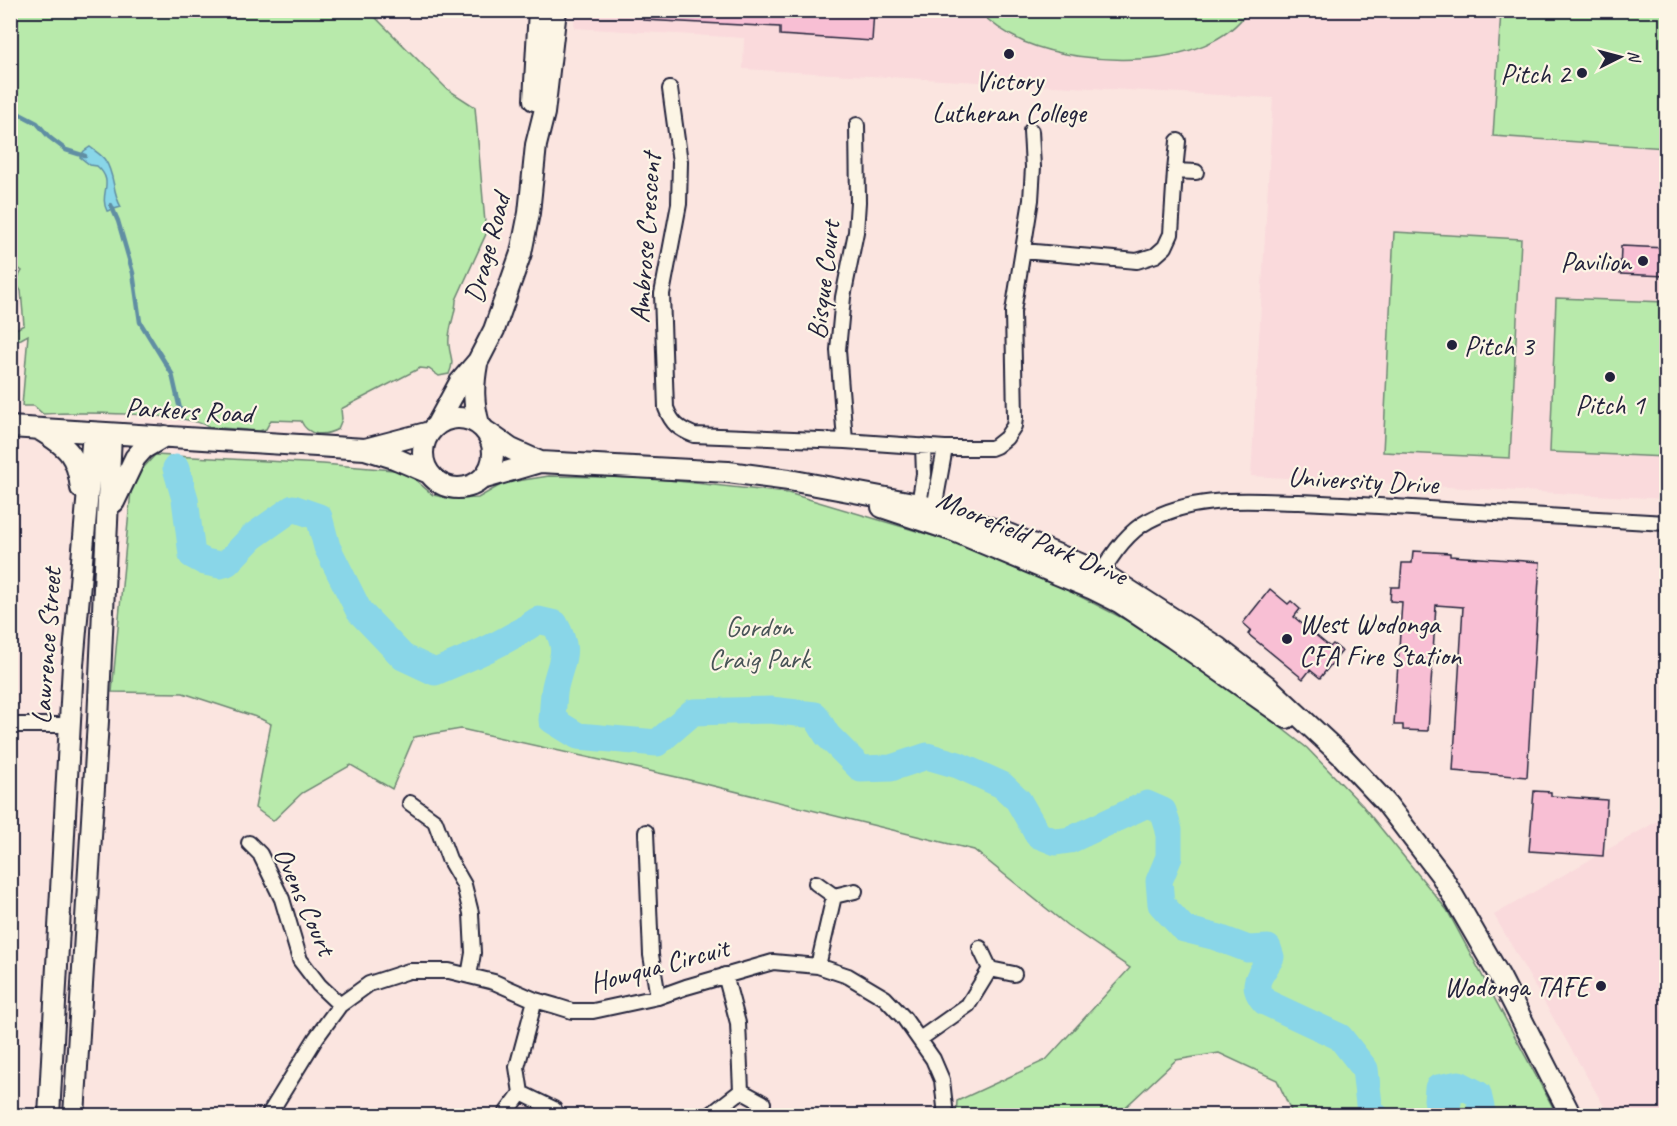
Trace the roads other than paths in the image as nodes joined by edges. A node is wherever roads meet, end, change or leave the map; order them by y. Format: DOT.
graph roads {
  1 [pos="539,10"];
  2 [pos="556,10"];
  3 [pos="670,89"];
  4 [pos="857,125"];
  5 [pos="1031,131"];
  6 [pos="1178,141"];
  7 [pos="536,145"];
  8 [pos="1174,171"];
  9 [pos="1196,172"];
  10 [pos="1023,252"];
  11 [pos="478,361"];
  12 [pos="10,427"];
  13 [pos="483,428"];
  14 [pos="39,429"];
  15 [pos="433,429"];
  16 [pos="102,433"];
  17 [pos="165,436"];
  18 [pos="844,441"];
  19 [pos="923,446"];
  20 [pos="945,448"];
  21 [pos="365,449"];
  22 [pos="540,462"];
  23 [pos="429,473"];
  24 [pos="482,479"];
  25 [pos="925,511"];
  26 [pos="84,514"];
  27 [pos="108,516"];
  28 [pos="1666,523"];
  29 [pos="1098,581"];
  30 [pos="98,721"];
  31 [pos="10,725"];
  32 [pos="69,725"];
  33 [pos="410,803"];
  34 [pos="646,832"];
  35 [pos="249,843"];
  36 [pos="816,883"];
  37 [pos="855,891"];
  38 [pos="834,896"];
  39 [pos="980,948"];
  40 [pos="818,966"];
  41 [pos="990,969"];
  42 [pos="1014,974"];
  43 [pos="725,975"];
  44 [pos="469,976"];
  45 [pos="658,997"];
  46 [pos="535,1000"];
  47 [pos="340,1005"];
  48 [pos="920,1039"];
  49 [pos="741,1091"];
  50 [pos="521,1094"];
  51 [pos="763,1103"];
  52 [pos="554,1110"];
  53 [pos="507,1112"];
  54 [pos="49,1113"];
  55 [pos="79,1115"];
  56 [pos="268,1116"];
  57 [pos="709,1116"];
  58 [pos="946,1116"];
  59 [pos="1571,1116"];
  1 -- 7 [label="main road, Drage Road"];
  2 -- 7 [label="main road, Drage Road"];
  3 -- 18 [label="street, Ambrose Crescent"];
  4 -- 18 [label="street, Bisque Court"];
  5 -- 10 [label="street, Ambrose Crescent"];
  6 -- 8 [label="street"];
  7 -- 11 [label="main road, Drage Road"];
  8 -- 9 [label="street"];
  8 -- 10 [label="street"];
  10 -- 20 [label="street, Ambrose Crescent"];
  11 -- 13 [label="main road, Drage Road"];
  11 -- 15 [label="main road, Drage Road"];
  12 -- 14 [label="main road, Parkers Road"];
  13 -- 15 [label="main road"];
  13 -- 22 [label="main road"];
  13 -- 24 [label="main road"];
  14 -- 16 [label="main road, Parkers Road"];
  14 -- 26 [label="main road"];
  15 -- 21 [label="main road, Parkers Road"];
  15 -- 23 [label="main road"];
  16 -- 17 [label="main road, Parkers Road"];
  16 -- 26 [label="main road, Lawrence Street"];
  16 -- 27 [label="main road, Lawrence Street"];
  17 -- 21 [label="main road, Parkers Road"];
  17 -- 27 [label="main road"];
  18 -- 19 [label="street, Ambrose Crescent"];
  19 -- 20 [label="street, Ambrose Crescent"];
  19 -- 25 [label="street"];
  20 -- 25 [label="street"];
  21 -- 23 [label="main road, Parkers Road"];
  22 -- 24 [label="main road"];
  22 -- 25 [label="main road, Moorefield Park Drive"];
  23 -- 24 [label="main road"];
  25 -- 29 [label="main road, Moorefield Park Drive"];
  26 -- 32 [label="main road, Lawrence Street"];
  27 -- 30 [label="main road, Lawrence Street"];
  28 -- 29 [label="street, University Drive"];
  29 -- 59 [label="main road, Moorefield Park Drive"];
  30 -- 32 [label="main road"];
  30 -- 55 [label="main road, Lawrence Street"];
  31 -- 32 [label="street"];
  32 -- 54 [label="main road, Lawrence Street"];
  33 -- 44 [label="street"];
  34 -- 45 [label="street"];
  35 -- 47 [label="street, Ovens Court"];
  36 -- 38 [label="street"];
  37 -- 38 [label="street"];
  38 -- 40 [label="street"];
  39 -- 41 [label="street"];
  40 -- 43 [label="street, Howqua Circuit"];
  40 -- 48 [label="street, Howqua Circuit"];
  41 -- 42 [label="street"];
  41 -- 48 [label="street"];
  43 -- 45 [label="street, Howqua Circuit"];
  43 -- 49 [label="street"];
  44 -- 46 [label="street, Howqua Circuit"];
  44 -- 47 [label="street, Howqua Circuit"];
  45 -- 46 [label="street, Howqua Circuit"];
  46 -- 50 [label="street"];
  47 -- 56 [label="street, Howqua Circuit"];
  48 -- 58 [label="street, Howqua Circuit"];
  49 -- 51 [label="street"];
  49 -- 57 [label="street"];
  50 -- 52 [label="street"];
  50 -- 53 [label="street"];
  54 -- 55 [label="main road"];
}
